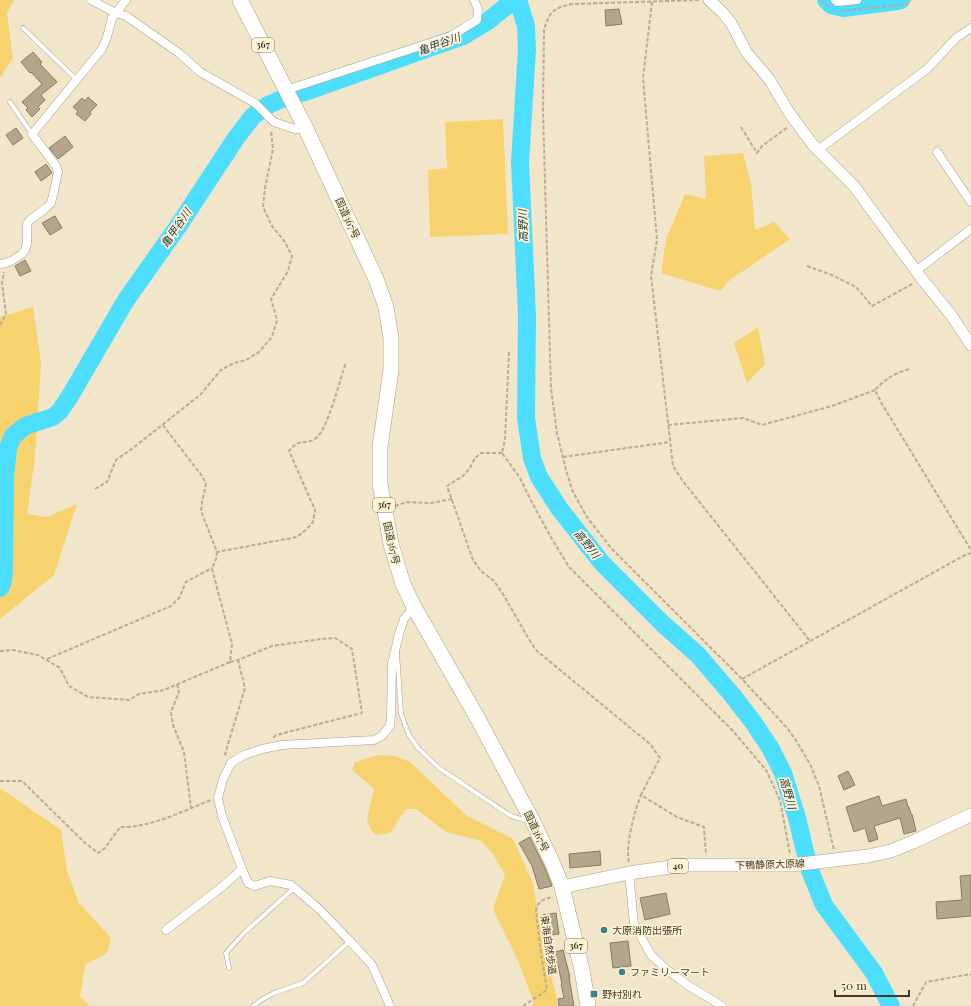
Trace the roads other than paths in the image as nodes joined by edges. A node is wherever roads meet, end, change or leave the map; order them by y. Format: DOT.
graph roads {
  1 [pos="90,0"];
  2 [pos="126,0"];
  3 [pos="240,0"];
  4 [pos="474,0"];
  5 [pos="709,0"];
  6 [pos="835,0"];
  7 [pos="857,0"];
  8 [pos="116,13"];
  9 [pos="23,28"];
  10 [pos="971,28"];
  11 [pos="76,79"];
  12 [pos="289,97"];
  13 [pos="10,102"];
  14 [pos="306,129"];
  15 [pos="32,134"];
  16 [pos="818,150"];
  17 [pos="937,152"];
  18 [pos="971,202"];
  19 [pos="971,229"];
  20 [pos="3,264"];
  21 [pos="919,275"];
  22 [pos="971,345"];
  23 [pos="414,607"];
  24 [pos="397,643"];
  25 [pos="971,814"];
  26 [pos="533,822"];
  27 [pos="242,869"];
  28 [pos="629,873"];
  29 [pos="294,888"];
  30 [pos="562,888"];
  31 [pos="166,930"];
  32 [pos="350,941"];
  33 [pos="229,968"];
  34 [pos="253,1006"];
  35 [pos="390,1006"];
  36 [pos="588,1006"];
  37 [pos="722,1006"];
  1 -- 8 [label="street"];
  2 -- 8 [label="street"];
  3 -- 12 [label="highway, 国道367号 / 367"];
  4 -- 12 [label="street"];
  5 -- 16 [label="street"];
  6 -- 7 [label="street"];
  8 -- 11 [label="street"];
  8 -- 14 [label="street"];
  9 -- 11 [label="lane"];
  10 -- 16 [label="street"];
  11 -- 15 [label="street"];
  12 -- 14 [label="highway, 国道367号 / 367"];
  13 -- 15 [label="lane"];
  14 -- 23 [label="highway, 国道367号 / 367"];
  15 -- 20 [label="street"];
  16 -- 21 [label="street"];
  17 -- 18 [label="street"];
  19 -- 21 [label="street"];
  21 -- 22 [label="street"];
  23 -- 24 [label="street"];
  23 -- 26 [label="highway, 国道367号 / 367"];
  24 -- 26 [label="lane"];
  24 -- 27 [label="street"];
  25 -- 28 [label="main road, 下鴨静原大原線 / 40"];
  26 -- 30 [label="highway, 国道367号 / 367"];
  27 -- 29 [label="street"];
  27 -- 31 [label="street"];
  28 -- 30 [label="main road, 下鴨静原大原線 / 40"];
  28 -- 37 [label="street"];
  29 -- 32 [label="street"];
  29 -- 33 [label="lane"];
  30 -- 36 [label="highway, 国道367号 / 367"];
  32 -- 34 [label="lane"];
  32 -- 35 [label="street"];
}
